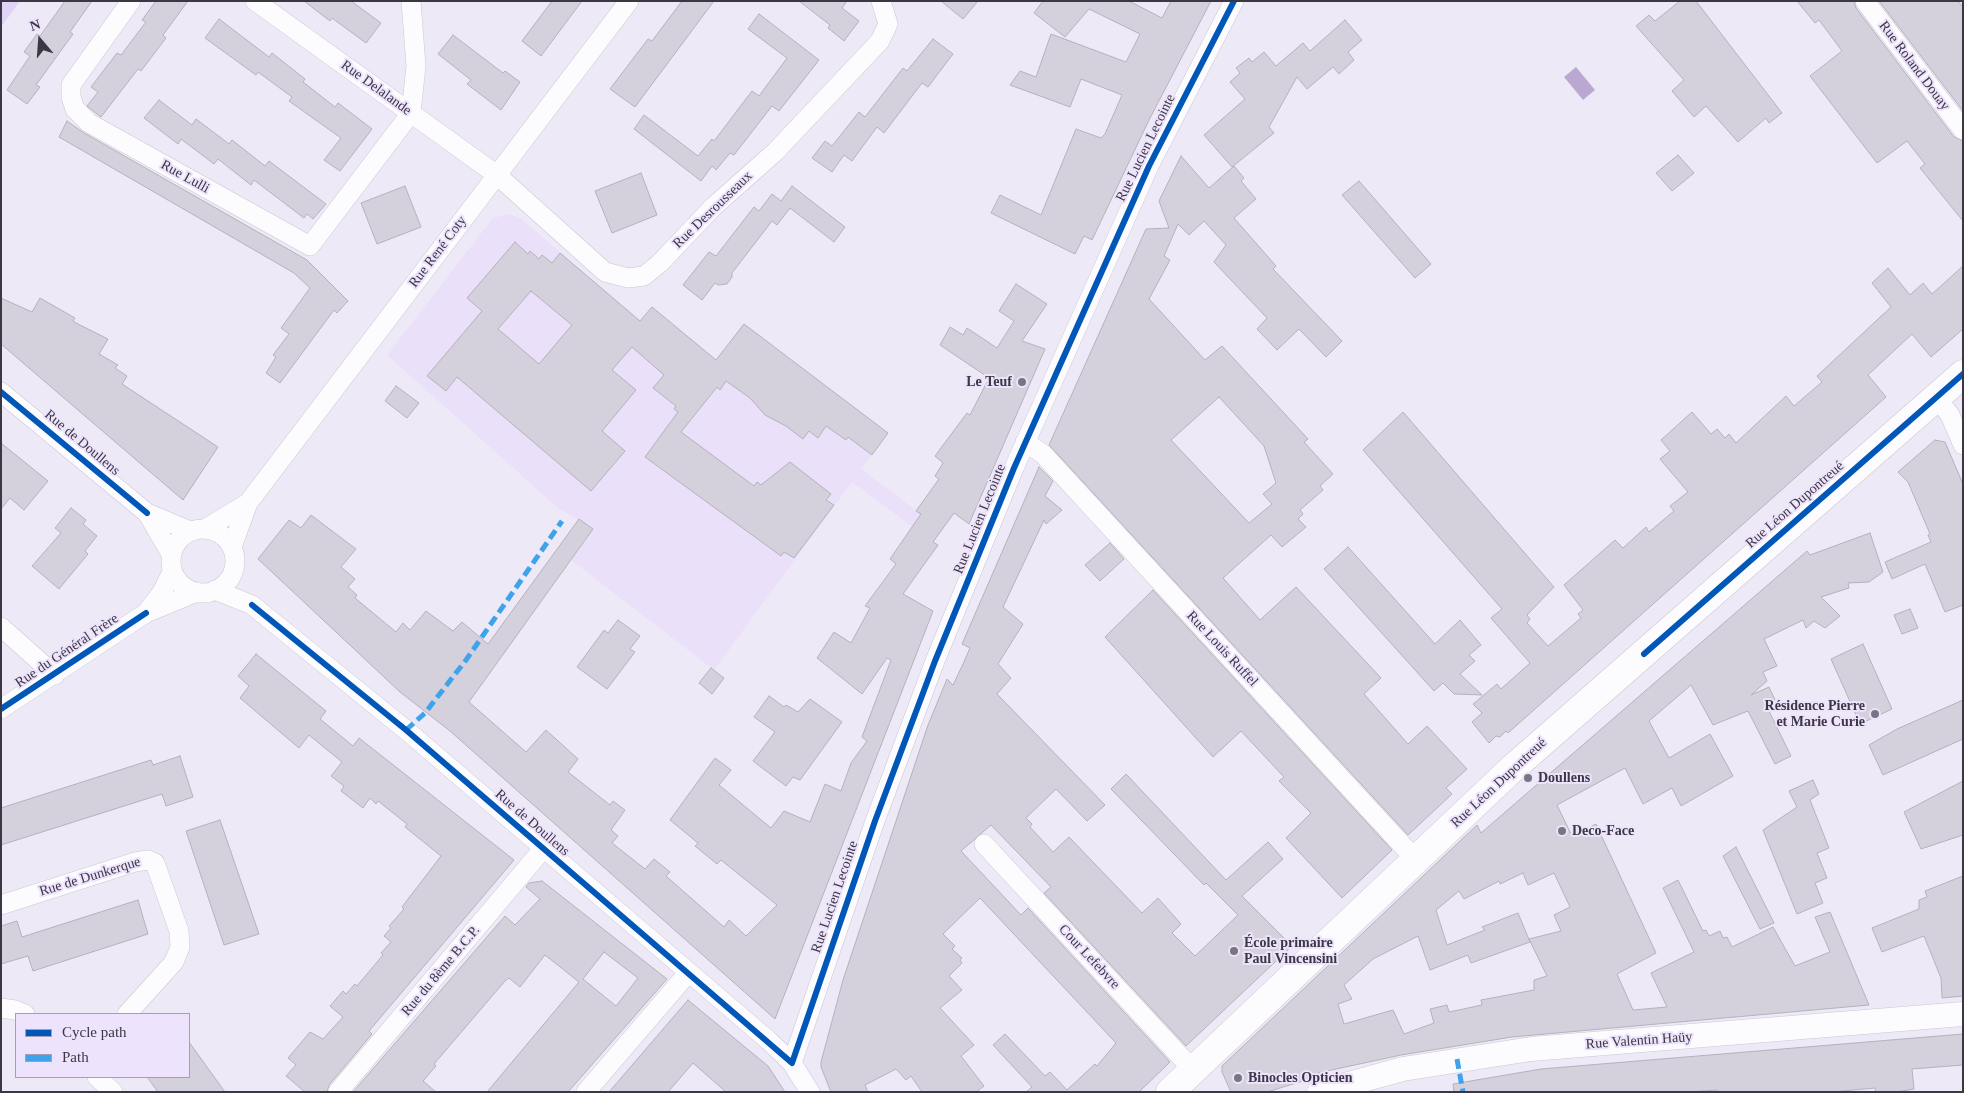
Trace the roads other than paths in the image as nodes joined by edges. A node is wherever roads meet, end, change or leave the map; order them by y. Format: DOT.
graph roads {
  1 [pos="131,1"];
  2 [pos="255,1"];
  3 [pos="411,1"];
  4 [pos="629,1"];
  5 [pos="881,1"];
  6 [pos="1234,1"];
  7 [pos="1865,1"];
  8 [pos="411,113"];
  9 [pos="1963,130"];
  10 [pos="497,175"];
  11 [pos="1963,374"];
  12 [pos="1,392"];
  13 [pos="1936,397"];
  14 [pos="1025,442"];
  15 [pos="1963,445"];
  16 [pos="248,503"];
  17 [pos="147,513"];
  18 [pos="197,530"];
  19 [pos="232,547"];
  20 [pos="172,563"];
  21 [pos="232,574"];
  22 [pos="206,591"];
  23 [pos="252,604"];
  24 [pos="146,613"];
  25 [pos="1,627"];
  26 [pos="56,675"];
  27 [pos="1,709"];
  28 [pos="984,844"];
  29 [pos="543,849"];
  30 [pos="1416,860"];
  31 [pos="1,905"];
  32 [pos="688,974"];
  33 [pos="1,1008"];
  34 [pos="23,1013"];
  35 [pos="128,1013"];
  36 [pos="1963,1014"];
  37 [pos="792,1064"];
  38 [pos="98,1078"];
  39 [pos="1182,1084"];
  40 [pos="113,1092"];
  41 [pos="338,1092"];
  42 [pos="586,1092"];
  43 [pos="810,1092"];
  44 [pos="1319,1092"];
  1 -- 8 [label="street, Rue Lulli"];
  2 -- 8 [label="street, Rue Delalande"];
  3 -- 8 [label="street"];
  4 -- 10 [label="street, Rue René Coty"];
  5 -- 10 [label="street, Rue Desrousseaux"];
  6 -- 14 [label="street, Rue Lucien Lecointe"];
  7 -- 9 [label="street, Rue Roland Douay"];
  8 -- 10 [label="street, Rue Delalande"];
  10 -- 16 [label="street, Rue René Coty"];
  11 -- 13 [label="main road, Rue Léon Dupontreué"];
  12 -- 17 [label="street, Rue de Doullens"];
  13 -- 15 [label="street"];
  13 -- 30 [label="main road, Rue Léon Dupontreué"];
  14 -- 30 [label="street, Rue Louis Ruffel"];
  14 -- 37 [label="street, Rue Lucien Lecointe"];
  16 -- 18 [label="street, Rue René Coty"];
  16 -- 19 [label="street, Rue René Coty"];
  17 -- 18 [label="street, Rue de Doullens"];
  17 -- 20 [label="street, Rue de Doullens"];
  18 -- 19 [label="street"];
  18 -- 20 [label="street"];
  19 -- 21 [label="street"];
  20 -- 22 [label="street"];
  20 -- 24 [label="street, Rue du Général Frère"];
  21 -- 22 [label="street"];
  21 -- 23 [label="street, Rue de Doullens"];
  22 -- 23 [label="street, Rue de Doullens"];
  22 -- 24 [label="street, Rue du Général Frère"];
  23 -- 29 [label="street, Rue de Doullens"];
  24 -- 26 [label="street, Rue du Général Frère"];
  25 -- 26 [label="street"];
  26 -- 27 [label="street, Rue du Général Frère"];
  28 -- 39 [label="street, Cour Lefebvre"];
  29 -- 32 [label="street, Rue de Doullens"];
  29 -- 41 [label="street, Rue du 8ème B.C.P."];
  30 -- 39 [label="main road, Rue Léon Dupontreué"];
  31 -- 35 [label="street, Rue de Dunkerque"];
  32 -- 37 [label="street, Rue de Doullens"];
  32 -- 42 [label="street"];
  33 -- 34 [label="street"];
  36 -- 44 [label="street, Rue Valentin Haüy"];
  37 -- 43 [label="street, Rue de Doullens"];
  38 -- 40 [label="street"];
}
